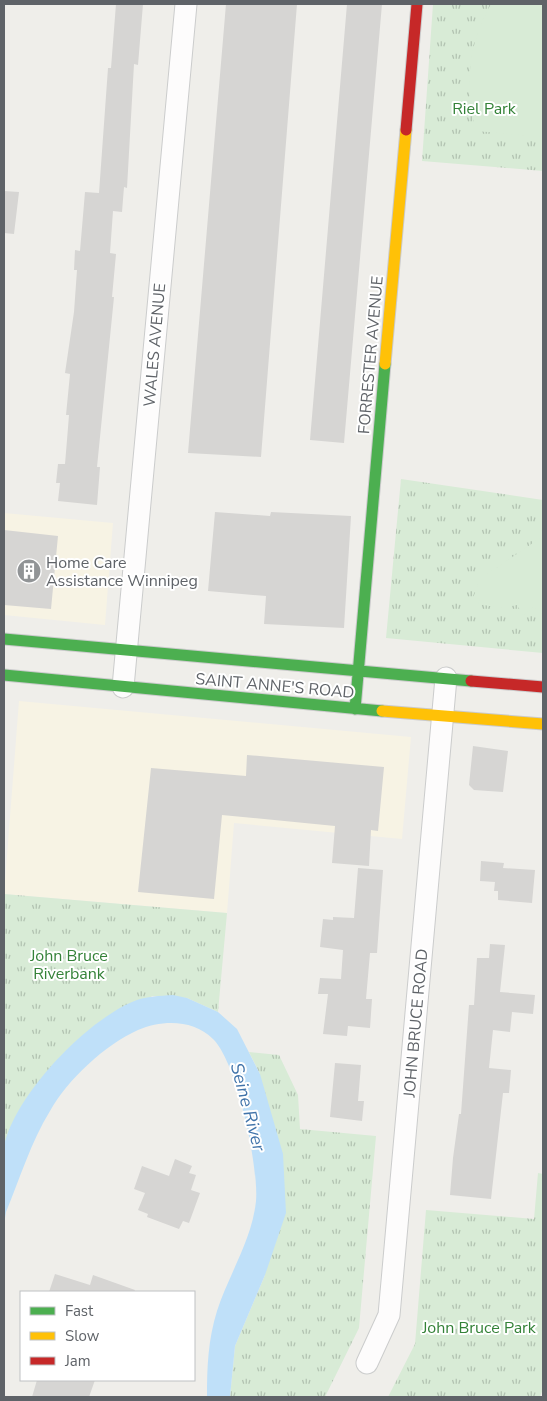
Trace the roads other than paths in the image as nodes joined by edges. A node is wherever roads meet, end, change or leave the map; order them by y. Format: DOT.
graph roads {
  1 [pos="186,4"];
  2 [pos="417,4"];
  3 [pos="4,639"];
  4 [pos="126,650"];
  5 [pos="358,672"];
  6 [pos="4,675"];
  7 [pos="446,678"];
  8 [pos="123,687"];
  9 [pos="543,687"];
  10 [pos="355,709"];
  11 [pos="442,715"];
  12 [pos="543,724"];
  13 [pos="367,1363"];
  1 -- 4 [label="street, WALES AVENUE"];
  2 -- 5 [label="main road, FORRESTER AVENUE"];
  3 -- 4 [label="main road, SAINT ANNE'S ROAD"];
  4 -- 5 [label="main road, SAINT ANNE'S ROAD"];
  4 -- 8 [label="street, WALES AVENUE"];
  5 -- 7 [label="main road, SAINT ANNE'S ROAD"];
  5 -- 10 [label="main road, FORRESTER AVENUE"];
  6 -- 8 [label="main road, SAINT ANNE'S ROAD"];
  7 -- 9 [label="main road, SAINT ANNE'S ROAD"];
  7 -- 11 [label="street, JOHN BRUCE ROAD"];
  8 -- 10 [label="main road, SAINT ANNE'S ROAD"];
  10 -- 11 [label="main road, SAINT ANNE'S ROAD"];
  11 -- 12 [label="main road, SAINT ANNE'S ROAD"];
  11 -- 13 [label="street, JOHN BRUCE ROAD"];
}
